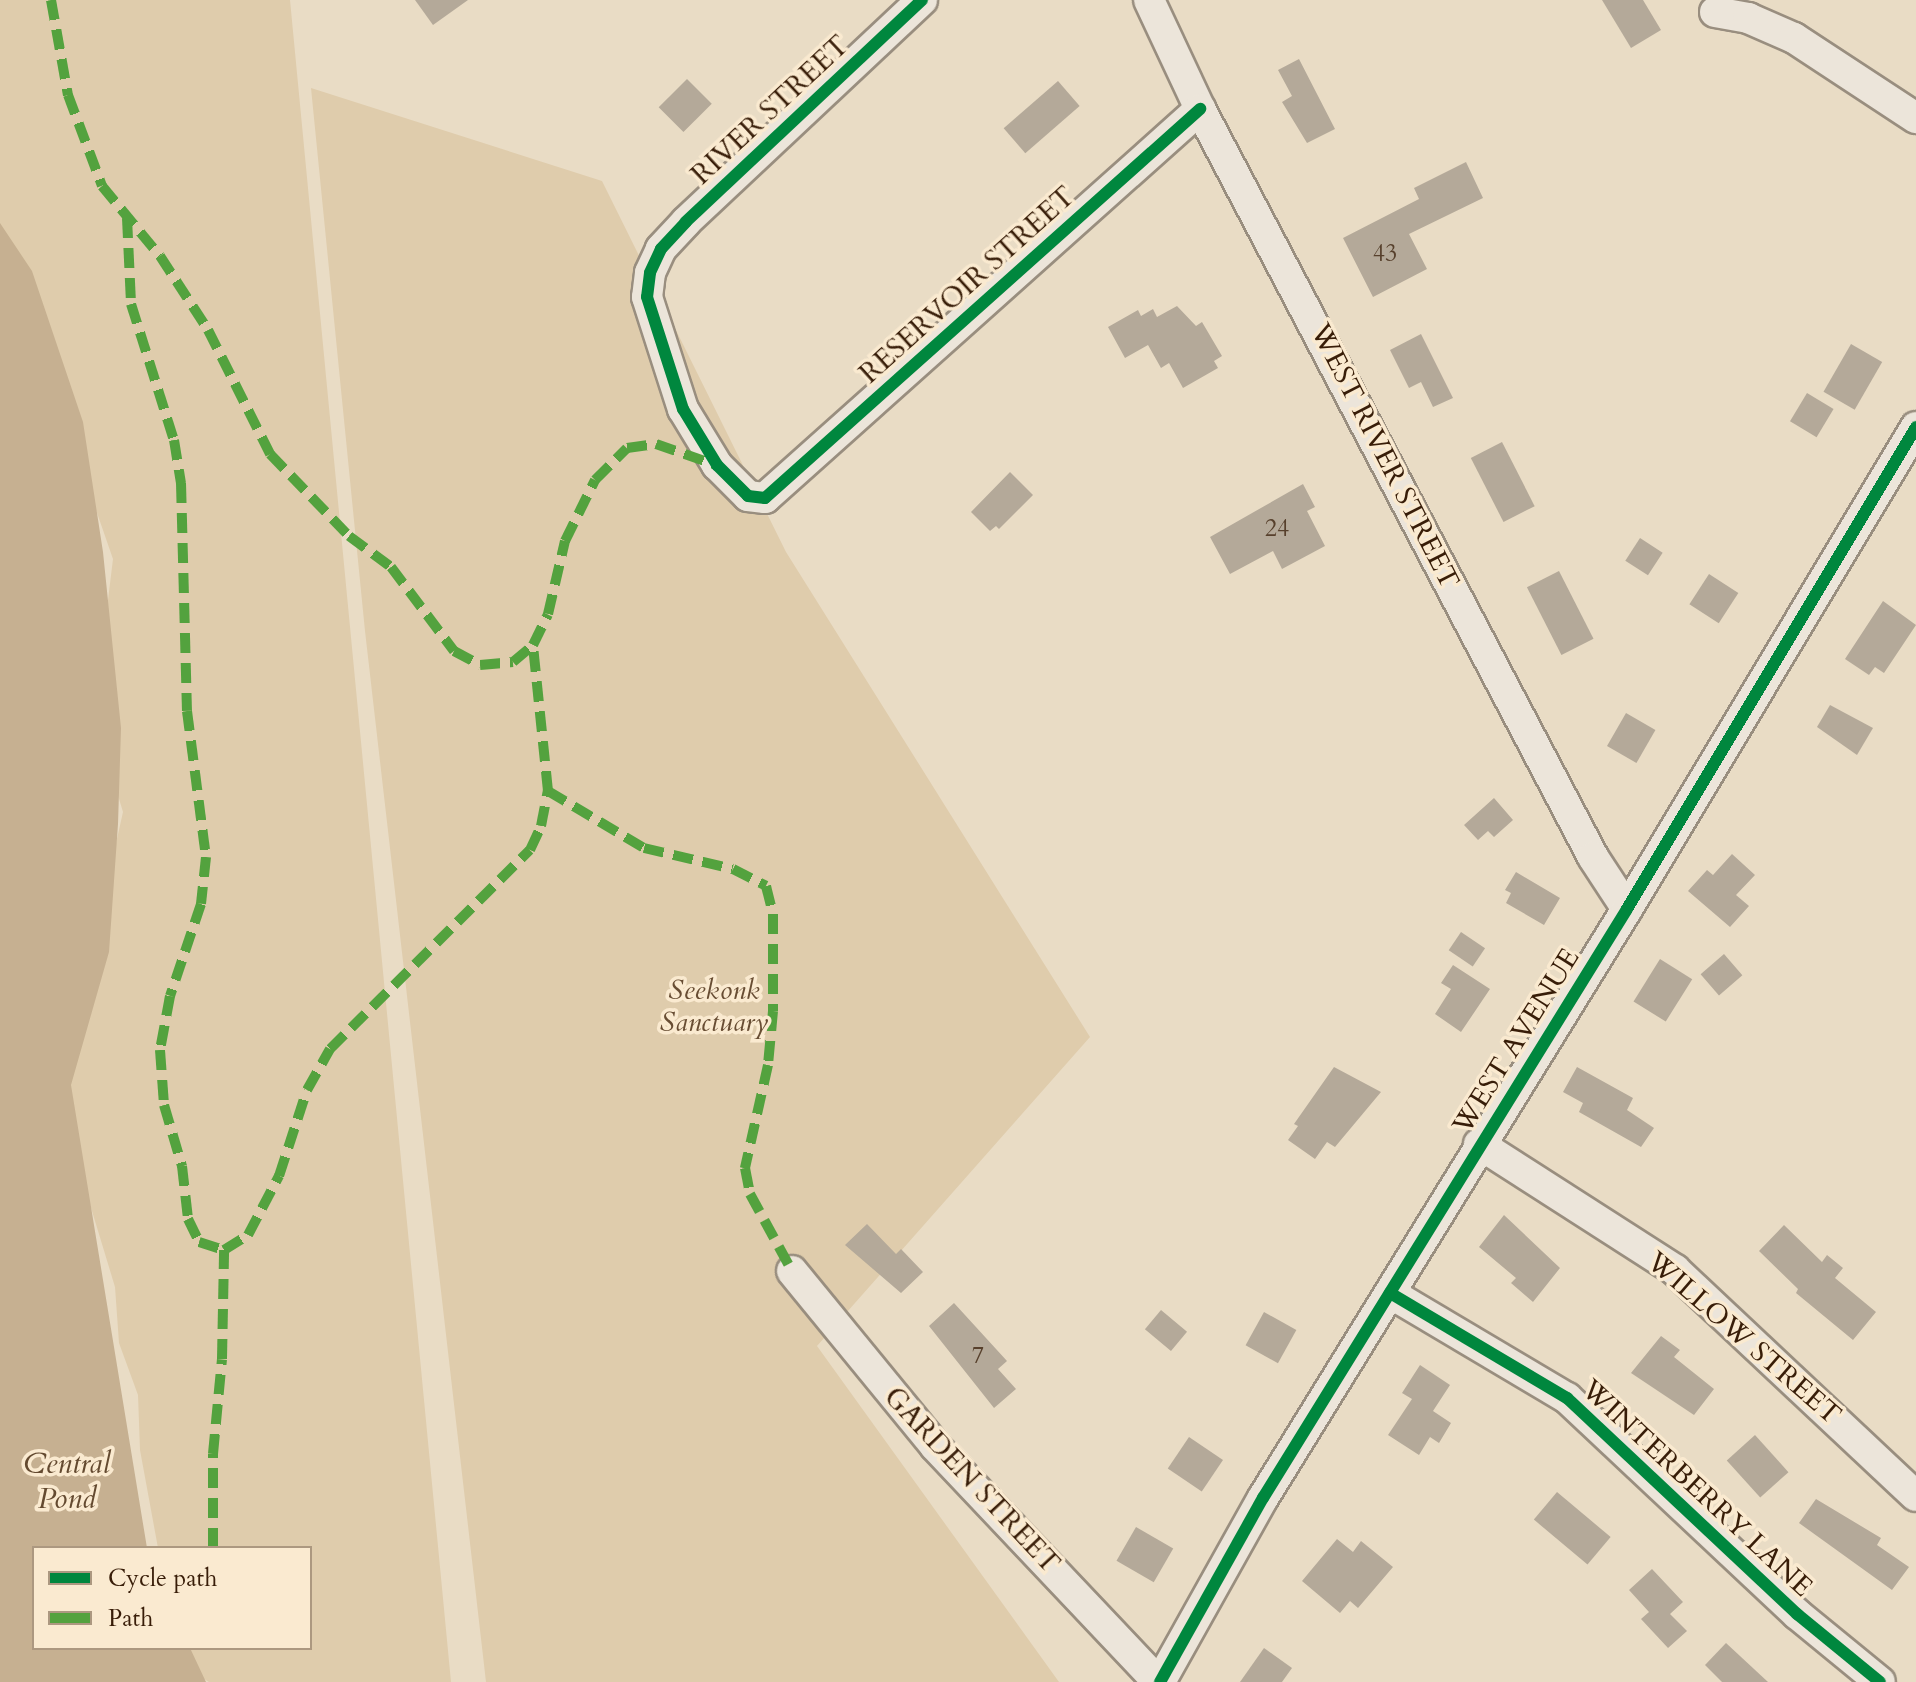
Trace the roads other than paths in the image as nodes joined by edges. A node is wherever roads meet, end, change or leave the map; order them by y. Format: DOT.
graph roads {
  1 [pos="922,0"];
  2 [pos="1149,0"];
  3 [pos="1715,12"];
  4 [pos="1200,109"];
  5 [pos="1916,118"];
  6 [pos="1916,427"];
  7 [pos="765,498"];
  8 [pos="1627,909"];
  9 [pos="1479,1144"];
  10 [pos="792,1271"];
  11 [pos="1390,1293"];
  12 [pos="1916,1496"];
  13 [pos="1159,1682"];
  14 [pos="1880,1682"];
  1 -- 7 [label="street, RIVER STREET"];
  2 -- 4 [label="street, WEST RIVER STREET"];
  3 -- 5 [label="street"];
  4 -- 7 [label="street, RESERVOIR STREET"];
  4 -- 8 [label="street, WEST RIVER STREET"];
  6 -- 8 [label="street, WEST AVENUE"];
  8 -- 9 [label="street, WEST AVENUE"];
  9 -- 11 [label="street, WEST AVENUE"];
  9 -- 12 [label="street, WILLOW STREET"];
  10 -- 13 [label="street, GARDEN STREET"];
  11 -- 13 [label="street, WEST AVENUE"];
  11 -- 14 [label="street, WINTERBERRY LANE"];
}
